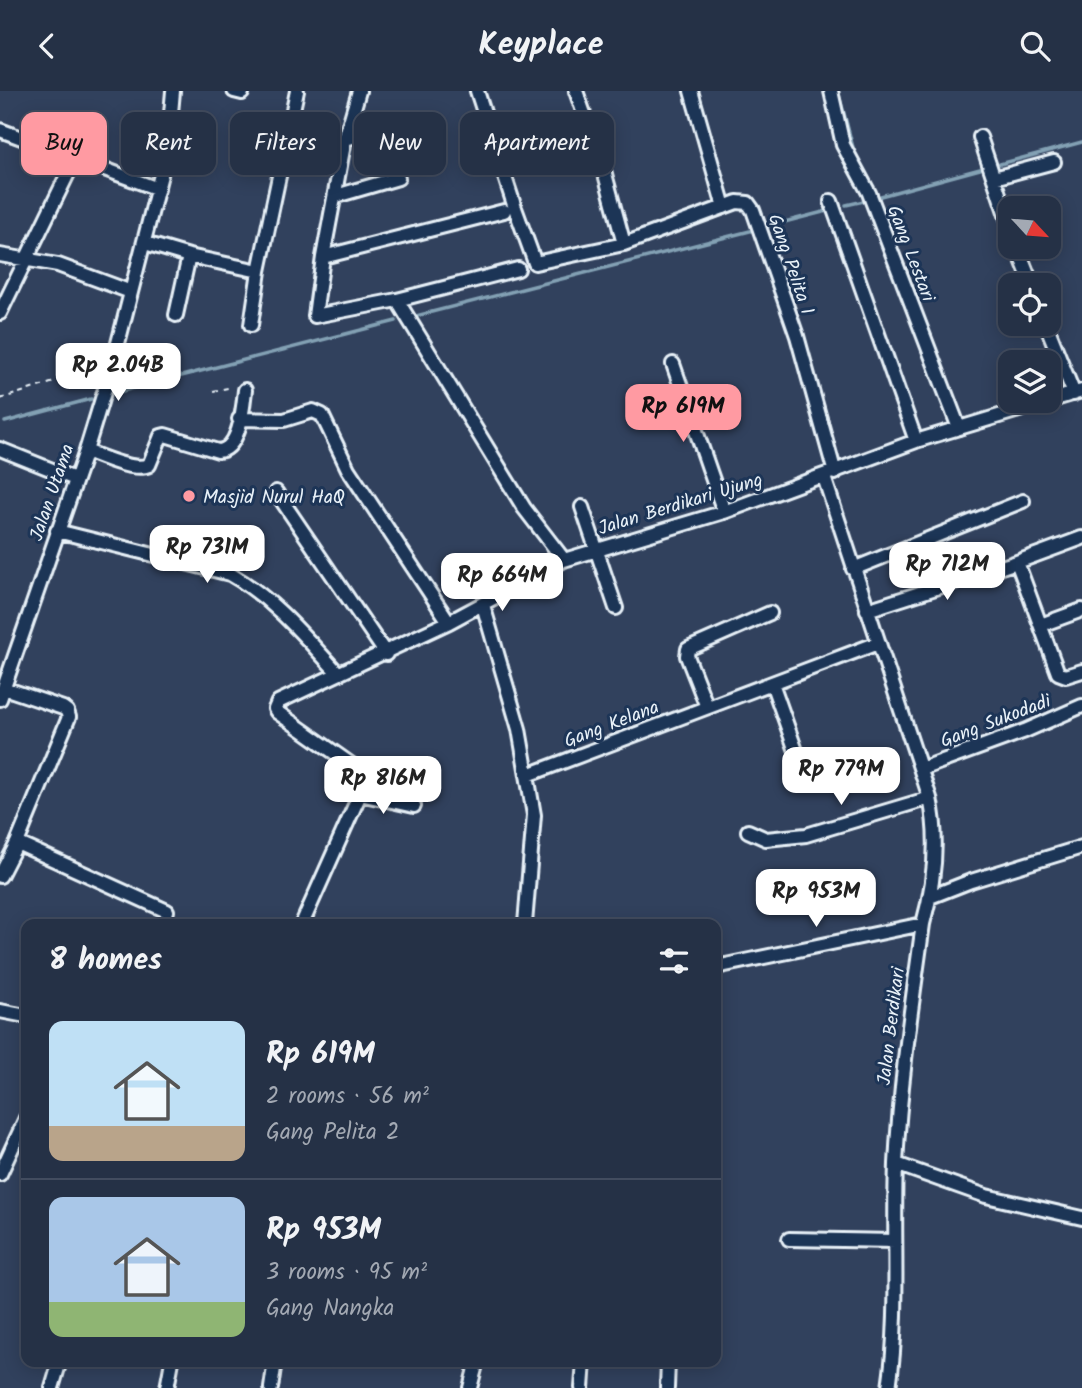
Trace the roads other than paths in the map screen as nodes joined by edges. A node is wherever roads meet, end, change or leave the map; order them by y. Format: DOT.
graph roads {
  1 [pos="173,91"];
  2 [pos="297,91"];
  3 [pos="359,91"];
  4 [pos="477,91"];
  5 [pos="576,91"];
  6 [pos="691,91"];
  7 [pos="831,91"];
  8 [pos="0,130"];
  9 [pos="354,137"];
  10 [pos="980,137"];
  11 [pos="21,138"];
  12 [pos="345,139"];
  13 [pos="1055,162"];
  14 [pos="107,171"];
  15 [pos="67,175"];
  16 [pos="398,178"];
  17 [pos="994,178"];
  18 [pos="158,189"];
  19 [pos="336,196"];
  20 [pos="1000,196"];
  21 [pos="831,201"];
  22 [pos="724,207"];
  23 [pos="504,211"];
  24 [pos="145,243"];
  25 [pos="624,244"];
  26 [pos="0,255"];
  27 [pos="189,256"];
  28 [pos="323,257"];
  29 [pos="26,259"];
  30 [pos="518,269"];
  31 [pos="259,271"];
  32 [pos="131,292"];
  33 [pos="397,300"];
  34 [pos="0,313"];
  35 [pos="176,315"];
  36 [pos="251,325"];
  37 [pos="1052,336"];
  38 [pos="673,364"];
  39 [pos="245,390"];
  40 [pos="1078,392"];
  41 [pos="239,419"];
  42 [pos="959,428"];
  43 [pos="916,441"];
  44 [pos="0,449"];
  45 [pos="86,451"];
  46 [pos="829,475"];
  47 [pos="75,479"];
  48 [pos="276,492"];
  49 [pos="1023,501"];
  50 [pos="582,507"];
  51 [pos="724,512"];
  52 [pos="57,531"];
  53 [pos="1082,538"];
  54 [pos="597,549"];
  55 [pos="564,560"];
  56 [pos="1017,562"];
  57 [pos="853,569"];
  58 [pos="483,605"];
  59 [pos="616,608"];
  60 [pos="867,610"];
  61 [pos="1082,610"];
  62 [pos="770,613"];
  63 [pos="449,622"];
  64 [pos="1041,625"];
  65 [pos="877,643"];
  66 [pos="386,654"];
  67 [pos="1082,671"];
  68 [pos="338,673"];
  69 [pos="772,683"];
  70 [pos="2,694"];
  71 [pos="1082,706"];
  72 [pos="707,707"];
  73 [pos="796,751"];
  74 [pos="920,769"];
  75 [pos="528,775"];
  76 [pos="360,794"];
  77 [pos="930,798"];
  78 [pos="414,806"];
  79 [pos="748,831"];
  80 [pos="17,843"];
  81 [pos="1082,847"];
  82 [pos="0,876"];
  83 [pos="930,897"];
  84 [pos="167,911"];
  85 [pos="304,919"];
  86 [pos="525,919"];
  87 [pos="922,924"];
  88 [pos="721,966"];
  89 [pos="0,1011"];
  90 [pos="21,1015"];
  91 [pos="21,1129"];
  92 [pos="896,1164"];
  93 [pos="0,1174"];
  94 [pos="1082,1218"];
  95 [pos="789,1239"];
  96 [pos="895,1241"];
  97 [pos="58,1367"];
  98 [pos="171,1367"];
  99 [pos="274,1367"];
  100 [pos="475,1367"];
  101 [pos="584,1367"];
  102 [pos="668,1367"];
  103 [pos="52,1388"];
  104 [pos="167,1388"];
  105 [pos="271,1388"];
  106 [pos="470,1388"];
  107 [pos="582,1388"];
  108 [pos="667,1388"];
  109 [pos="889,1388"];
  1 -- 18 [label="street, Jalan Utama"];
  2 -- 31 [label="street"];
  3 -- 12 [label="street"];
  4 -- 25 [label="street, Gang Pelita 1"];
  5 -- 25 [label="street"];
  6 -- 22 [label="street"];
  7 -- 42 [label="street, Gang Lestari"];
  8 -- 11 [label="street"];
  9 -- 12 [label="street"];
  10 -- 17 [label="street"];
  12 -- 19 [label="street"];
  13 -- 17 [label="street"];
  14 -- 18 [label="street"];
  15 -- 29 [label="street"];
  16 -- 19 [label="street"];
  17 -- 20 [label="street"];
  18 -- 24 [label="street, Jalan Utama"];
  19 -- 28 [label="street"];
  21 -- 43 [label="street"];
  22 -- 25 [label="street, Gang Pelita 1"];
  22 -- 46 [label="street, Gang Pelita 1"];
  23 -- 28 [label="street"];
  24 -- 27 [label="street"];
  24 -- 32 [label="street, Jalan Utama"];
  26 -- 29 [label="street"];
  27 -- 31 [label="street"];
  27 -- 35 [label="street"];
  28 -- 33 [label="street"];
  29 -- 32 [label="street"];
  29 -- 34 [label="street"];
  30 -- 33 [label="street"];
  31 -- 36 [label="street"];
  32 -- 45 [label="street, Jalan Utama"];
  33 -- 55 [label="street"];
  37 -- 40 [label="street"];
  38 -- 51 [label="street"];
  39 -- 41 [label="street"];
  40 -- 42 [label="street, Jalan Berdikari Ujung"];
  41 -- 45 [label="street"];
  41 -- 63 [label="street"];
  42 -- 43 [label="street, Jalan Berdikari Ujung"];
  43 -- 46 [label="street, Jalan Berdikari Ujung"];
  44 -- 47 [label="street"];
  45 -- 47 [label="street, Jalan Utama"];
  46 -- 51 [label="street, Jalan Berdikari Ujung"];
  46 -- 57 [label="street, Jalan Berdikari"];
  47 -- 52 [label="street, Jalan Utama"];
  48 -- 66 [label="street"];
  49 -- 57 [label="street"];
  50 -- 54 [label="street"];
  51 -- 54 [label="street, Jalan Berdikari Ujung"];
  52 -- 68 [label="street"];
  52 -- 70 [label="street, Jalan Utama"];
  53 -- 56 [label="street"];
  54 -- 55 [label="street, Jalan Berdikari Ujung"];
  54 -- 59 [label="street"];
  55 -- 58 [label="street, Jalan Berdikari Ujung"];
  56 -- 60 [label="street"];
  56 -- 64 [label="street"];
  57 -- 60 [label="street, Jalan Berdikari"];
  58 -- 63 [label="street, Jalan Berdikari Ujung"];
  58 -- 75 [label="street"];
  60 -- 65 [label="street, Jalan Berdikari"];
  61 -- 64 [label="street"];
  62 -- 72 [label="street"];
  63 -- 66 [label="street, Jalan Berdikari Ujung"];
  64 -- 67 [label="street"];
  65 -- 69 [label="street, Gang Kelana"];
  65 -- 74 [label="street, Jalan Berdikari"];
  66 -- 68 [label="street, Jalan Berdikari Ujung"];
  68 -- 76 [label="street, Jalan Berdikari Ujung"];
  69 -- 72 [label="street, Gang Kelana"];
  69 -- 73 [label="street"];
  70 -- 80 [label="street"];
  71 -- 74 [label="street, Gang Sukodadi"];
  72 -- 75 [label="street, Gang Kelana"];
  74 -- 77 [label="street, Jalan Berdikari"];
  75 -- 86 [label="street"];
  76 -- 78 [label="street"];
  76 -- 85 [label="street"];
  77 -- 79 [label="street"];
  77 -- 83 [label="street, Jalan Berdikari"];
  80 -- 82 [label="street"];
  80 -- 84 [label="street"];
  81 -- 83 [label="street"];
  83 -- 87 [label="street, Jalan Berdikari"];
  87 -- 88 [label="street"];
  87 -- 92 [label="street, Jalan Berdikari"];
  89 -- 90 [label="street"];
  91 -- 93 [label="street"];
  92 -- 94 [label="street"];
  92 -- 96 [label="street, Jalan Berdikari"];
  95 -- 96 [label="street"];
  96 -- 109 [label="street, Jalan Berdikari"];
  97 -- 103 [label="street"];
  98 -- 104 [label="street"];
  99 -- 105 [label="street"];
  100 -- 106 [label="street"];
  101 -- 107 [label="street"];
  102 -- 108 [label="street"];
}
